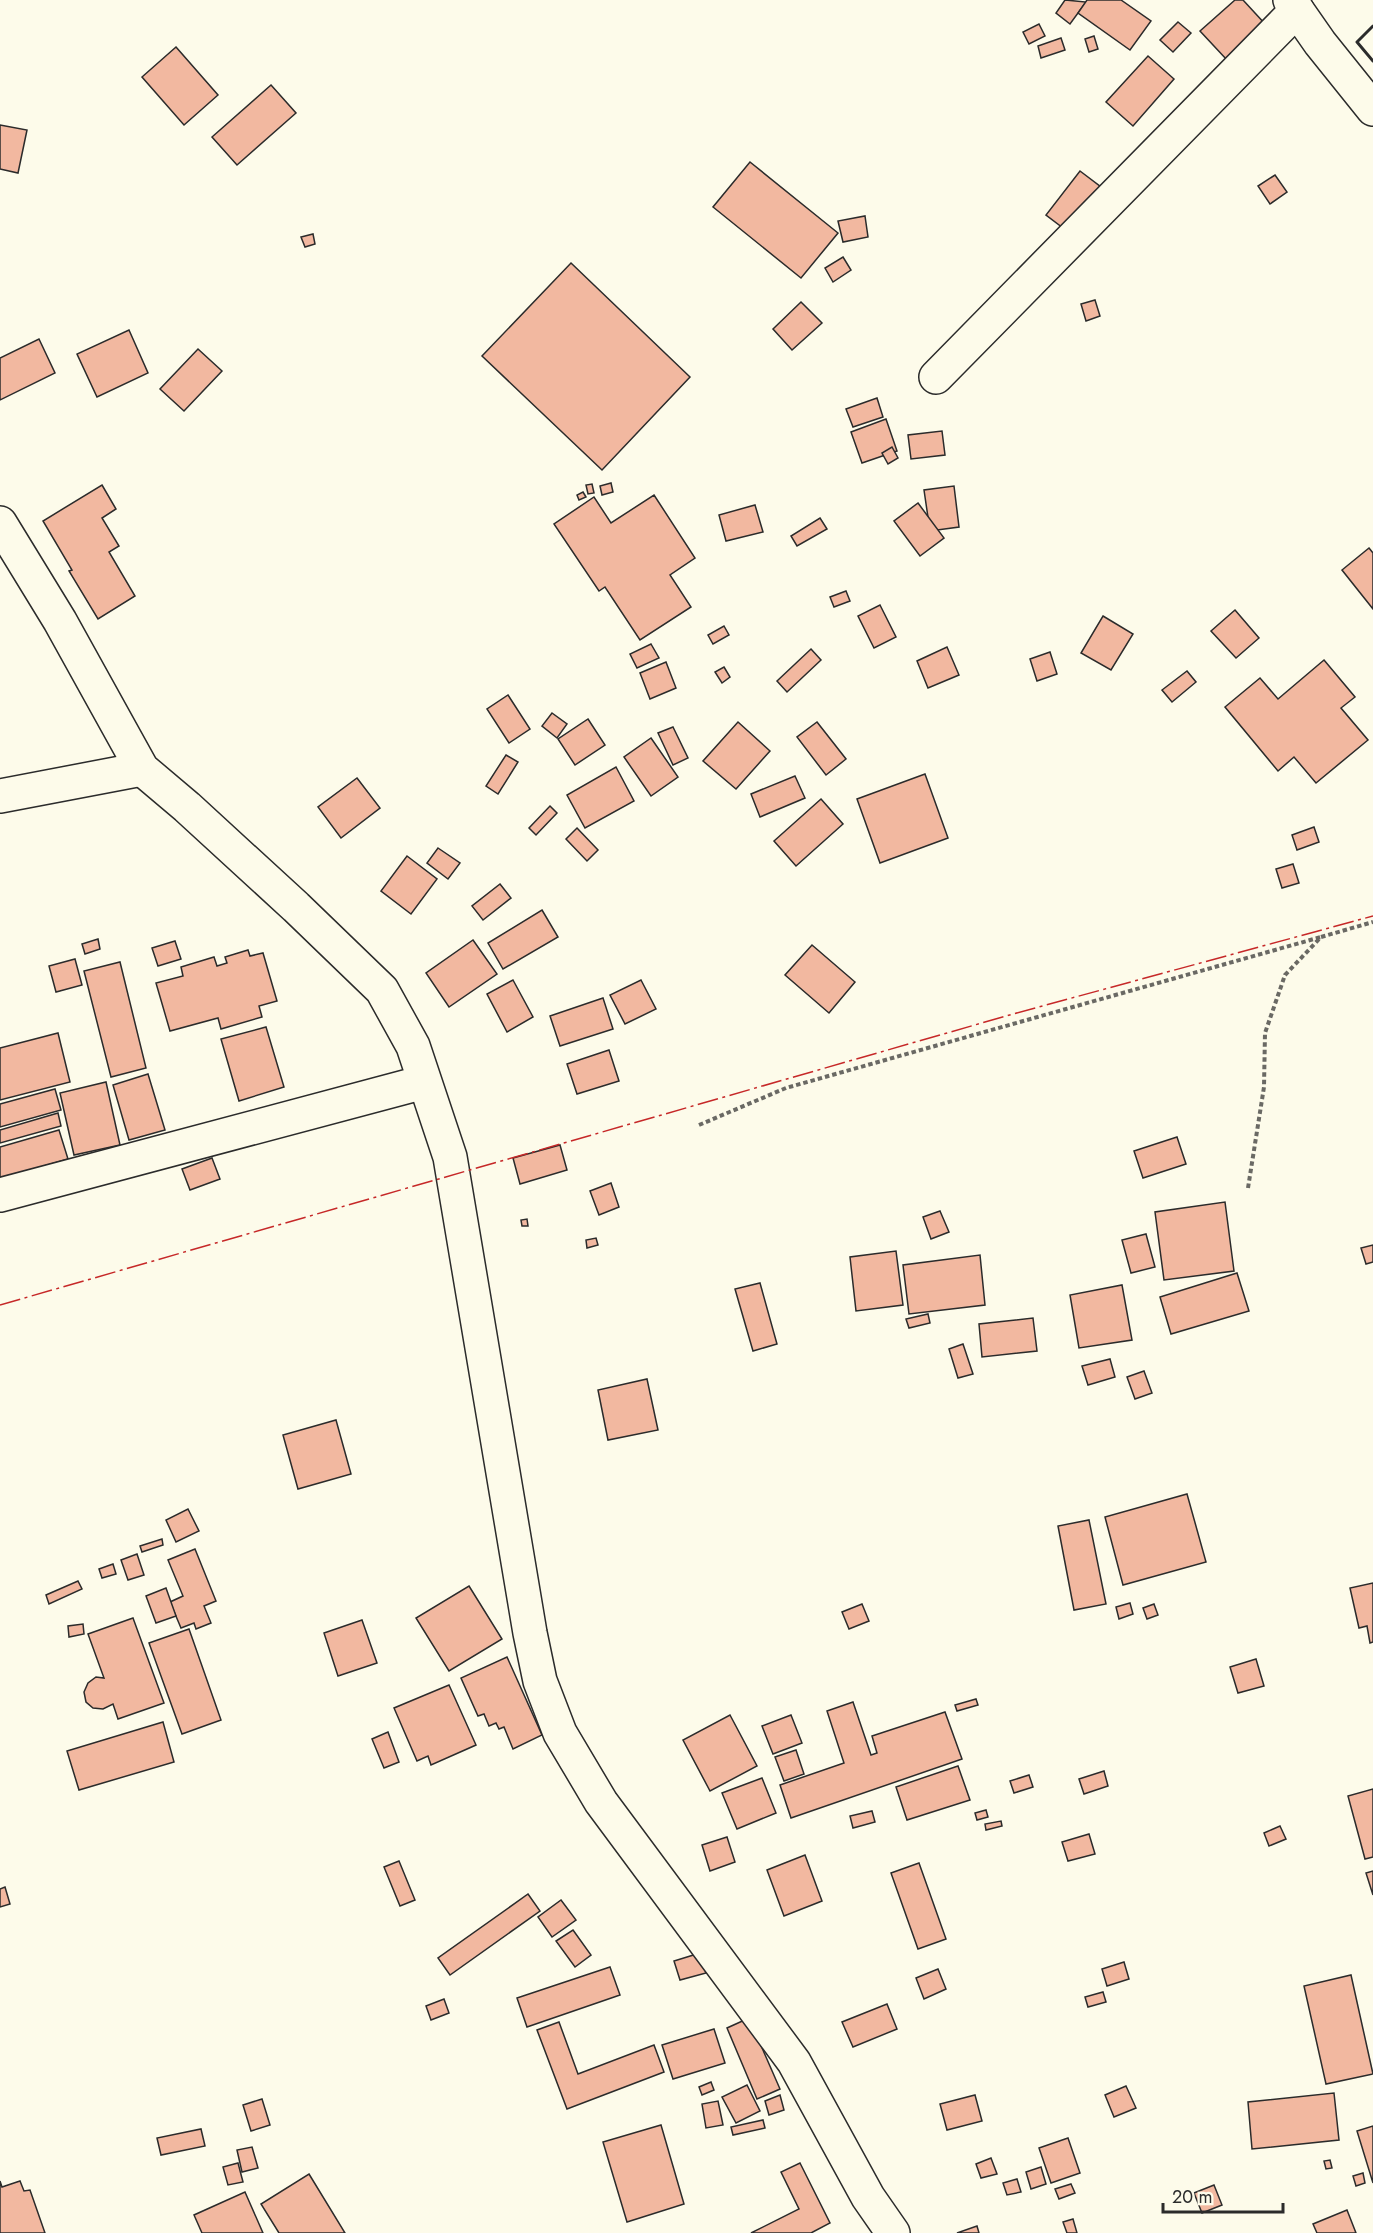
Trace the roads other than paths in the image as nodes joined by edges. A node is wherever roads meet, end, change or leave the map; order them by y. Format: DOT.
graph roads {
  1 [pos="1294,5"];
  2 [pos="1373,109"];
  3 [pos="936,377"];
  4 [pos="0,523"];
  5 [pos="142,769"];
  6 [pos="0,796"];
  7 [pos="424,1082"];
  8 [pos="0,1196"];
  9 [pos="893,2233"];
  1 -- 2 [label="street"];
  1 -- 3 [label="street"];
  4 -- 5 [label="street"];
  5 -- 6 [label="street"];
  5 -- 7 [label="street"];
  7 -- 8 [label="street"];
  7 -- 9 [label="street"];
}
